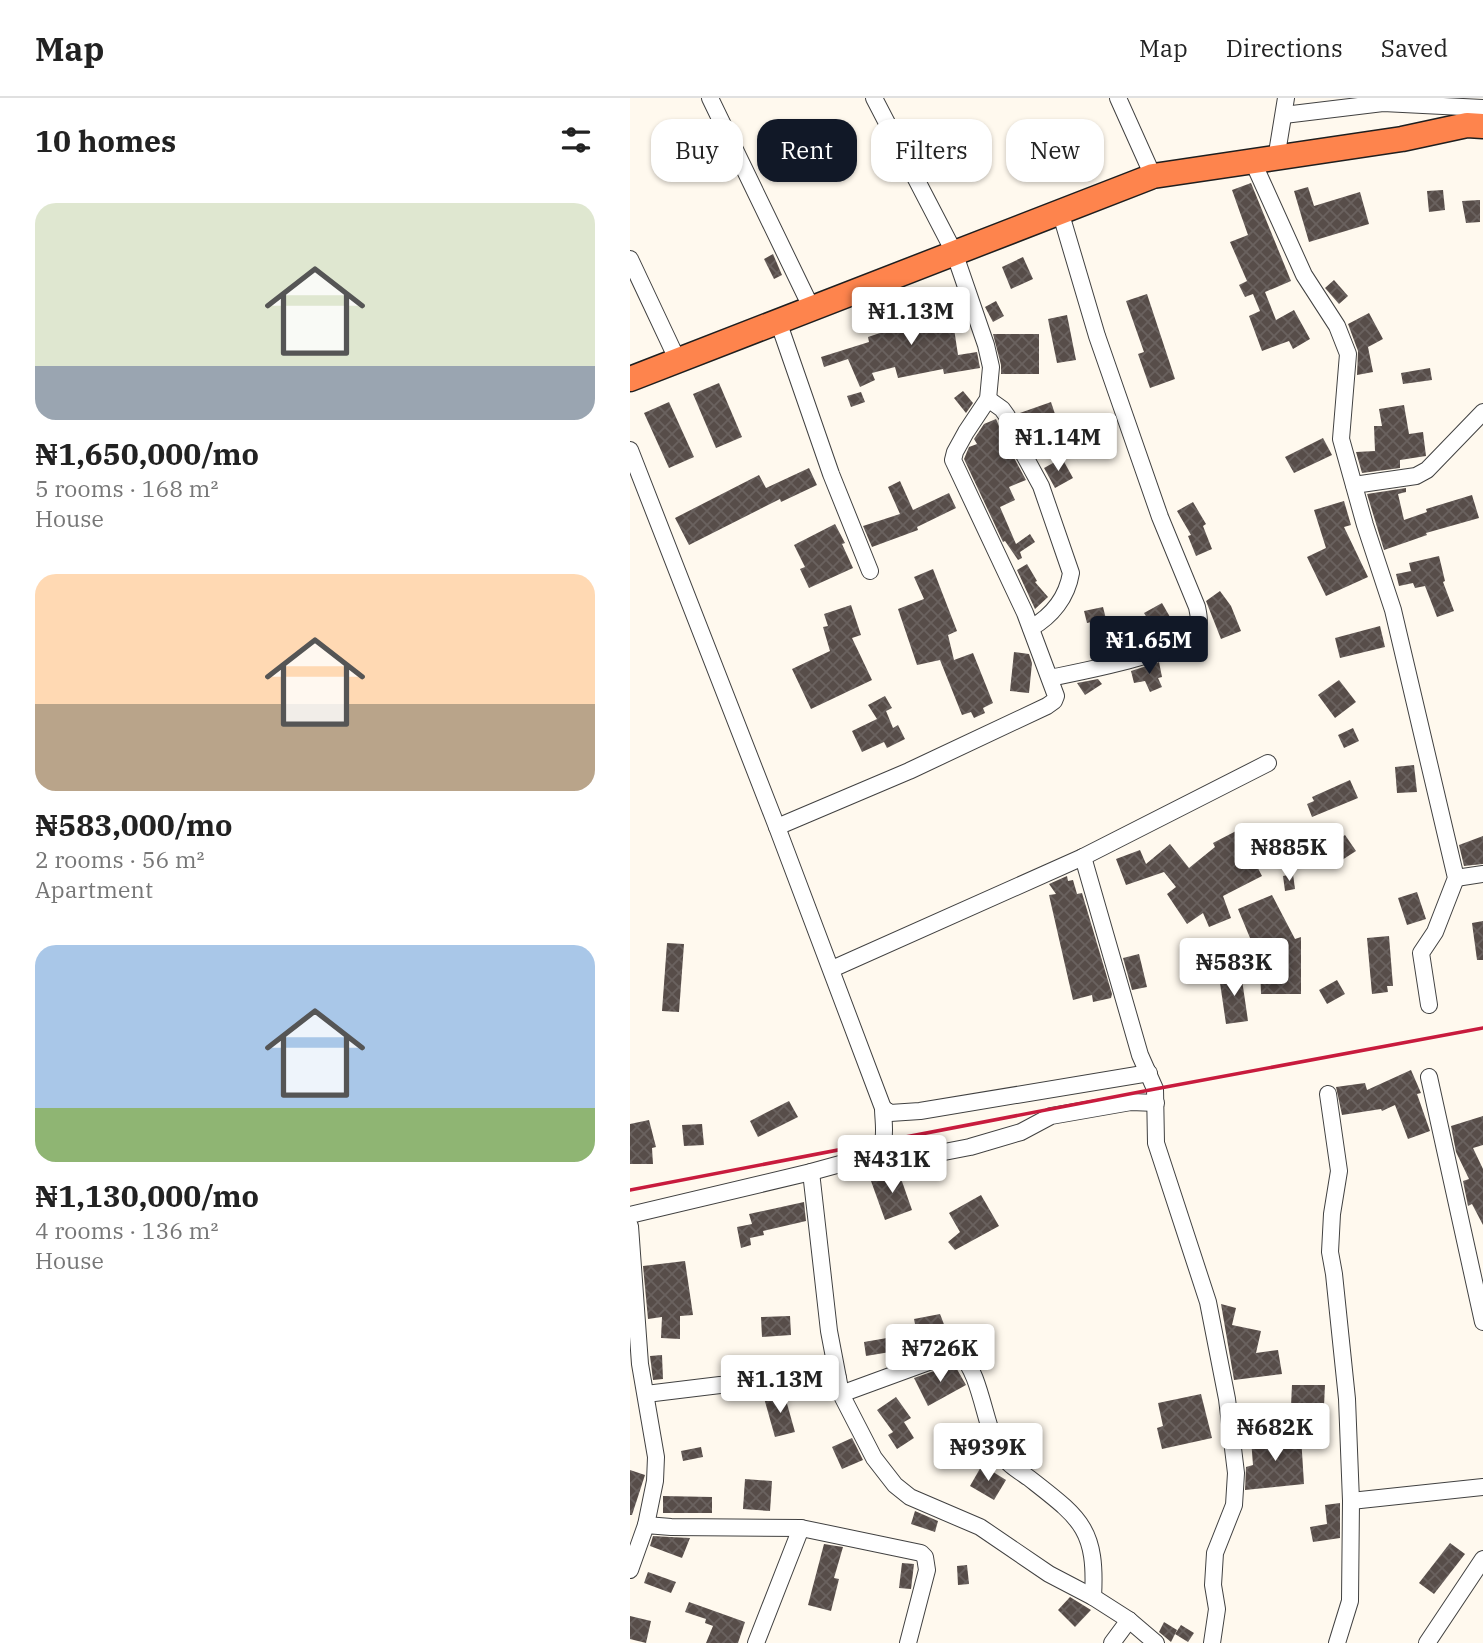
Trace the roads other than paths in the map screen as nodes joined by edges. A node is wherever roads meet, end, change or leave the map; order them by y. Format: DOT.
graph roads {
  1 [pos="710,98"];
  2 [pos="874,98"];
  3 [pos="1118,98"];
  4 [pos="1286,98"];
  5 [pos="1310,105"];
  6 [pos="1483,108"];
  7 [pos="1284,115"];
  8 [pos="1483,126"];
  9 [pos="1264,160"];
  10 [pos="1153,176"];
  11 [pos="1060,211"];
  12 [pos="954,253"];
  13 [pos="630,259"];
  14 [pos="811,307"];
  15 [pos="778,321"];
  16 [pos="677,359"];
  17 [pos="630,379"];
  18 [pos="988,399"];
  19 [pos="1483,412"];
  20 [pos="630,450"];
  21 [pos="1354,485"];
  22 [pos="870,571"];
  23 [pos="1031,628"];
  24 [pos="1050,678"];
  25 [pos="1268,763"];
  26 [pos="778,827"];
  27 [pos="1083,857"];
  28 [pos="1483,874"];
  29 [pos="1457,878"];
  30 [pos="832,969"];
  31 [pos="1429,1004"];
  32 [pos="1149,1073"];
  33 [pos="1429,1077"];
  34 [pos="1328,1094"];
  35 [pos="1156,1103"];
  36 [pos="883,1108"];
  37 [pos="879,1152"];
  38 [pos="811,1172"];
  39 [pos="630,1215"];
  40 [pos="630,1226"];
  41 [pos="1483,1322"];
  42 [pos="635,1364"];
  43 [pos="840,1386"];
  44 [pos="646,1394"];
  45 [pos="1483,1488"];
  46 [pos="1351,1501"];
  47 [pos="646,1525"];
  48 [pos="801,1528"];
  49 [pos="1483,1559"];
  50 [pos="630,1570"];
  51 [pos="1093,1597"];
  52 [pos="1129,1620"];
  53 [pos="756,1643"];
  54 [pos="908,1643"];
  55 [pos="1112,1643"];
  56 [pos="1156,1643"];
  57 [pos="1212,1643"];
  58 [pos="1338,1643"];
  59 [pos="1427,1643"];
  1 -- 14 [label="street"];
  2 -- 12 [label="street"];
  3 -- 10 [label="street"];
  4 -- 7 [label="street"];
  5 -- 6 [label="street"];
  5 -- 7 [label="street"];
  7 -- 9 [label="street"];
  8 -- 9 [label="highway"];
  9 -- 10 [label="highway"];
  9 -- 21 [label="street"];
  10 -- 11 [label="highway"];
  11 -- 12 [label="highway"];
  11 -- 24 [label="street"];
  12 -- 14 [label="highway"];
  12 -- 18 [label="street"];
  13 -- 16 [label="street"];
  14 -- 15 [label="highway"];
  15 -- 16 [label="highway"];
  15 -- 22 [label="street"];
  16 -- 17 [label="highway"];
  18 -- 23 [label="street"];
  18 -- 23 [label="street"];
  19 -- 21 [label="street"];
  20 -- 26 [label="street"];
  21 -- 29 [label="street"];
  23 -- 24 [label="street"];
  24 -- 26 [label="street"];
  25 -- 27 [label="street"];
  26 -- 30 [label="street"];
  27 -- 30 [label="street"];
  27 -- 32 [label="street"];
  28 -- 29 [label="street"];
  29 -- 31 [label="street"];
  30 -- 36 [label="street"];
  32 -- 35 [label="street"];
  32 -- 36 [label="street"];
  33 -- 41 [label="street"];
  34 -- 46 [label="street"];
  35 -- 37 [label="street"];
  35 -- 57 [label="street"];
  36 -- 37 [label="street"];
  37 -- 38 [label="street"];
  38 -- 39 [label="street"];
  38 -- 43 [label="street"];
  40 -- 42 [label="street"];
  42 -- 44 [label="street"];
  43 -- 44 [label="street"];
  43 -- 51 [label="street"];
  43 -- 51 [label="street"];
  44 -- 47 [label="street"];
  45 -- 46 [label="street"];
  46 -- 58 [label="street"];
  47 -- 48 [label="street"];
  47 -- 50 [label="street"];
  48 -- 53 [label="street"];
  48 -- 54 [label="street"];
  49 -- 59 [label="street"];
  51 -- 52 [label="street"];
  52 -- 55 [label="street"];
  52 -- 56 [label="street"];
}
